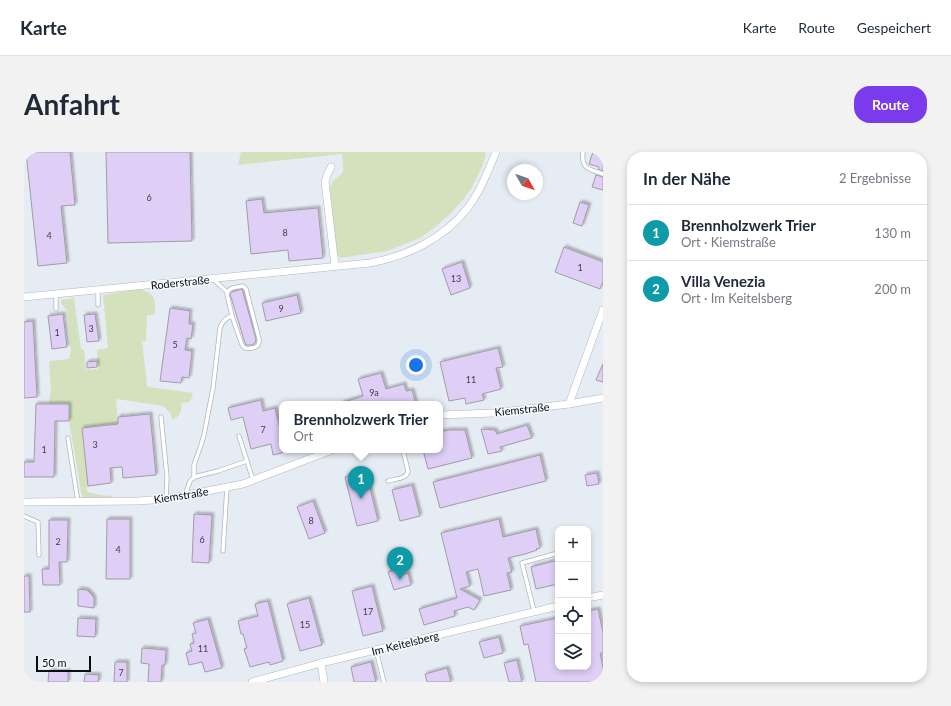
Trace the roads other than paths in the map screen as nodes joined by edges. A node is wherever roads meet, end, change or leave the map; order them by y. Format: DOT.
graph roads {
  1 [pos="496,152"];
  2 [pos="582,152"];
  3 [pos="331,167"];
  4 [pos="603,174"];
  5 [pos="335,266"];
  6 [pos="212,279"];
  7 [pos="98,290"];
  8 [pos="227,292"];
  9 [pos="56,294"];
  10 [pos="24,298"];
  11 [pos="98,305"];
  12 [pos="56,309"];
  13 [pos="603,310"];
  14 [pos="232,316"];
  15 [pos="603,398"];
  16 [pos="569,404"];
  17 [pos="443,414"];
  18 [pos="161,417"];
  19 [pos="239,436"];
  20 [pos="68,438"];
  21 [pos="324,453"];
  22 [pos="404,453"];
  23 [pos="247,461"];
  24 [pos="194,478"];
  25 [pos="253,481"];
  26 [pos="388,481"];
  27 [pos="227,487"];
  28 [pos="184,496"];
  29 [pos="166,499"];
  30 [pos="24,502"];
  31 [pos="78,502"];
  32 [pos="24,516"];
  33 [pos="223,551"];
  34 [pos="555,554"];
  35 [pos="39,555"];
  36 [pos="603,595"];
  37 [pos="591,597"];
  38 [pos="555,607"];
  39 [pos="534,612"];
  40 [pos="376,650"];
  41 [pos="321,663"];
  42 [pos="253,682"];
  43 [pos="324,682"];
  44 [pos="384,682"];
  1 -- 5 [label="street, Roderstraße"];
  2 -- 4 [label="lane"];
  3 -- 5 [label="street"];
  5 -- 6 [label="street, Roderstraße"];
  6 -- 7 [label="street, Roderstraße"];
  6 -- 8 [label="lane"];
  7 -- 9 [label="street, Roderstraße"];
  7 -- 11 [label="lane"];
  8 -- 14 [label="lane"];
  8 -- 14 [label="lane"];
  9 -- 10 [label="street, Roderstraße"];
  9 -- 12 [label="lane"];
  13 -- 16 [label="street"];
  14 -- 24 [label="lane"];
  15 -- 16 [label="street, Kiemstraße"];
  16 -- 17 [label="street, Kiemstraße"];
  18 -- 29 [label="lane"];
  19 -- 23 [label="lane"];
  20 -- 31 [label="lane"];
  21 -- 25 [label="street, Kiemstraße"];
  22 -- 26 [label="lane"];
  23 -- 24 [label="lane"];
  23 -- 25 [label="lane"];
  24 -- 28 [label="lane"];
  25 -- 27 [label="street, Kiemstraße"];
  27 -- 28 [label="street, Kiemstraße"];
  27 -- 33 [label="lane"];
  28 -- 29 [label="street, Kiemstraße"];
  29 -- 31 [label="street, Kiemstraße"];
  30 -- 31 [label="street, Kiemstraße"];
  32 -- 35 [label="lane"];
  34 -- 39 [label="lane"];
  36 -- 37 [label="street"];
  38 -- 39 [label="street, Im Keitelsberg"];
  39 -- 40 [label="street, Im Keitelsberg"];
  40 -- 41 [label="street, Im Keitelsberg"];
  40 -- 44 [label="lane"];
  41 -- 42 [label="street, Im Keitelsberg"];
  41 -- 43 [label="street"];
}
